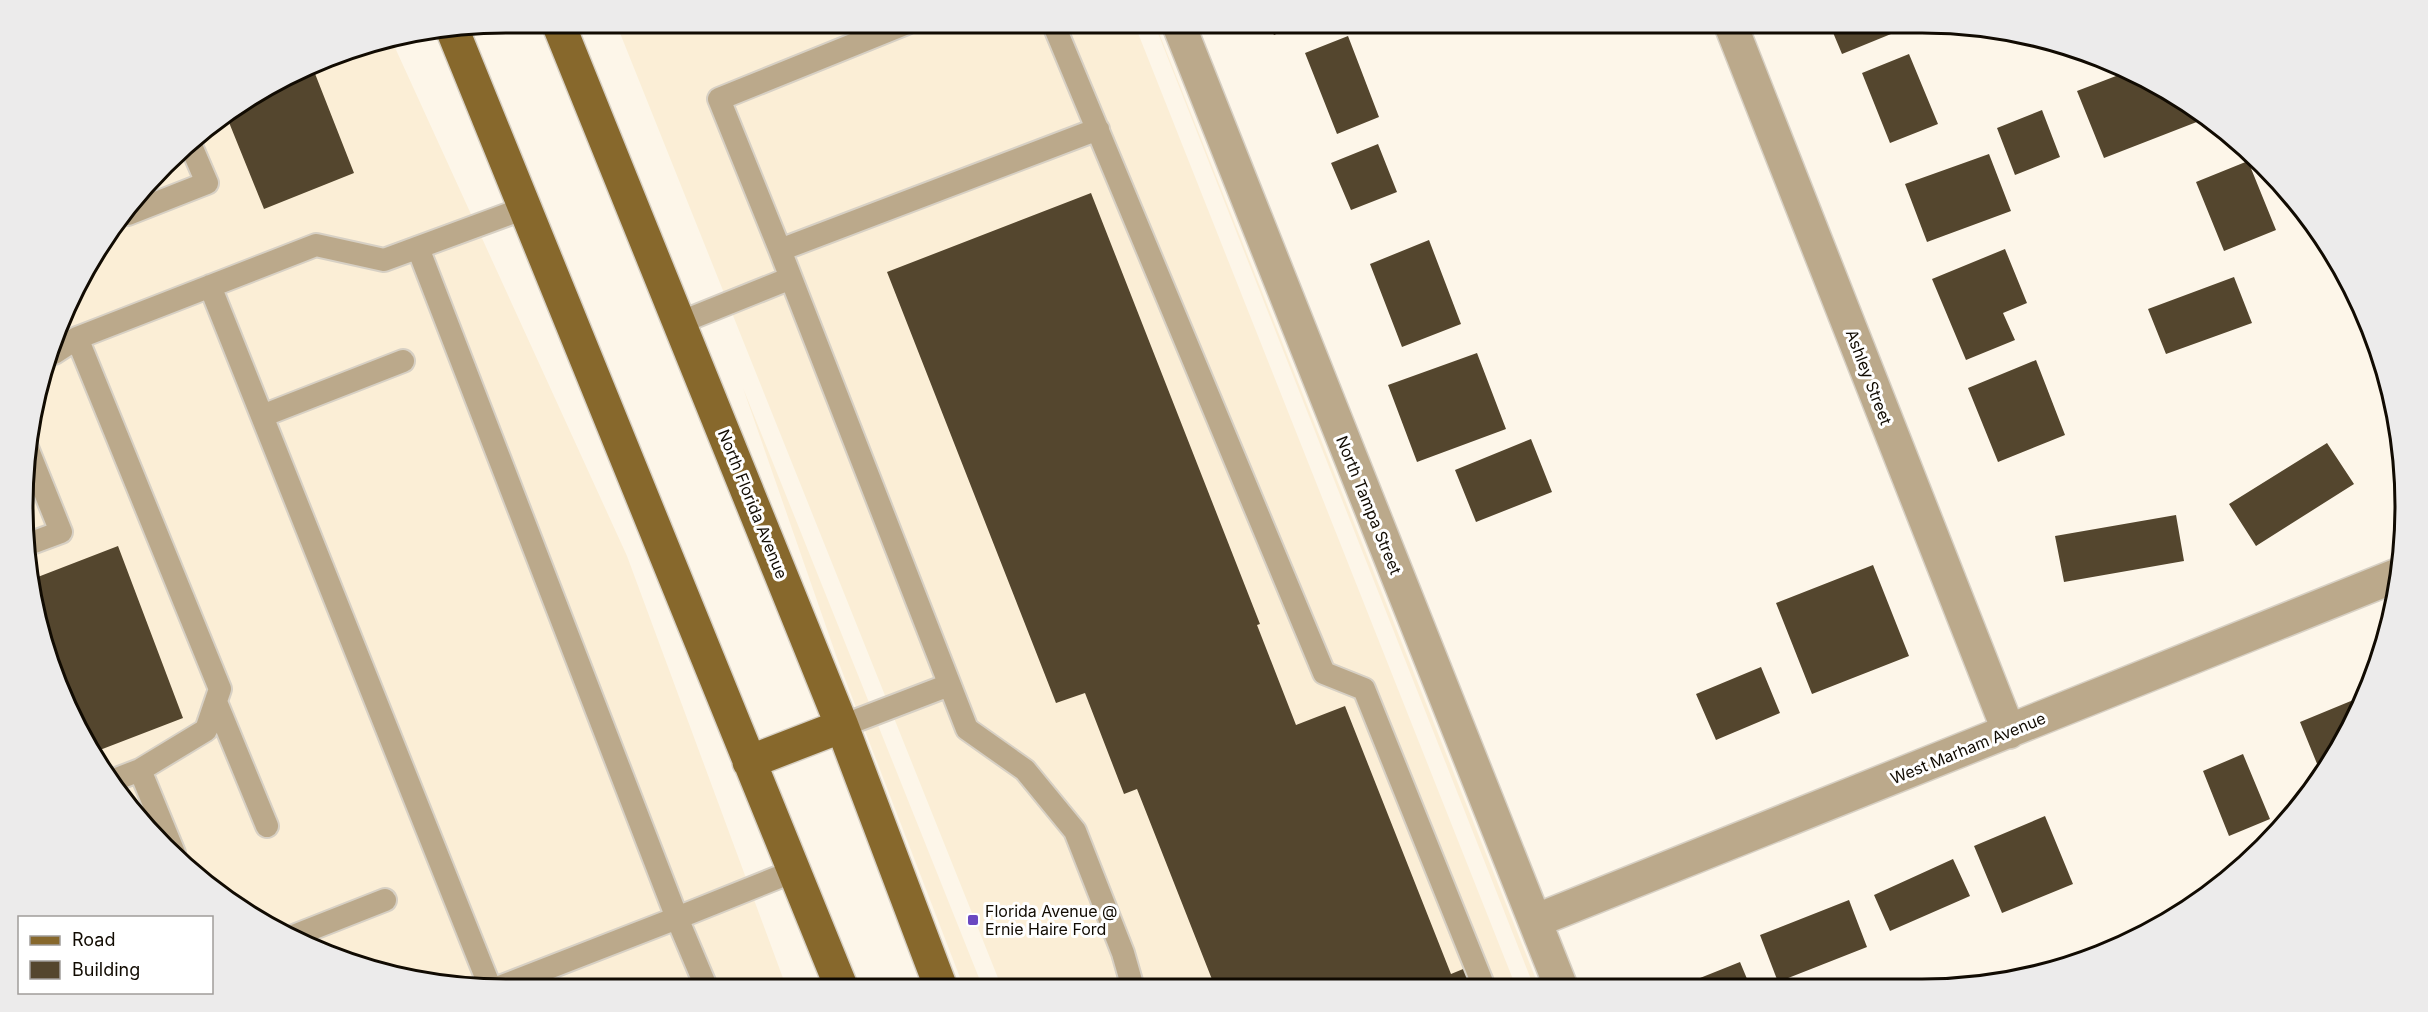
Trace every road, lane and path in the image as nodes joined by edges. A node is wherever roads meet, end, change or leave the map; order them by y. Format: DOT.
graph roads {
  1 [pos="562,33"];
  2 [pos="880,33"];
  3 [pos="1058,33"];
  4 [pos="1182,33"];
  5 [pos="1734,33"];
  6 [pos="455,36"];
  7 [pos="1098,129"];
  8 [pos="193,151"];
  9 [pos="525,208"];
  10 [pos="137,210"];
  11 [pos="418,248"];
  12 [pos="780,250"];
  13 [pos="791,278"];
  14 [pos="210,286"];
  15 [pos="679,323"];
  16 [pos="77,338"];
  17 [pos="60,349"];
  18 [pos="403,361"];
  19 [pos="262,416"];
  20 [pos="35,467"];
  21 [pos="34,542"];
  22 [pos="2389,578"];
  23 [pos="949,685"];
  24 [pos="216,702"];
  25 [pos="842,726"];
  26 [pos="2009,732"];
  27 [pos="749,762"];
  28 [pos="140,770"];
  29 [pos="119,778"];
  30 [pos="267,826"];
  31 [pos="166,834"];
  32 [pos="794,871"];
  33 [pos="385,900"];
  34 [pos="677,918"];
  35 [pos="1535,921"];
  36 [pos="302,933"];
  37 [pos="486,978"];
  38 [pos="520,979"];
  39 [pos="703,979"];
  40 [pos="836,979"];
  41 [pos="938,979"];
  42 [pos="1130,979"];
  43 [pos="1481,979"];
  44 [pos="1558,979"];
  1 -- 15 [label="main road, North Florida Avenue"];
  2 -- 12 [label="lane"];
  3 -- 7 [label="lane"];
  4 -- 35 [label="street, North Tampa Street"];
  5 -- 26 [label="street, Ashley Street"];
  6 -- 9 [label="main road"];
  7 -- 12 [label="lane"];
  7 -- 43 [label="lane"];
  8 -- 10 [label="lane"];
  9 -- 11 [label="lane"];
  9 -- 27 [label="main road"];
  11 -- 14 [label="lane"];
  11 -- 34 [label="lane"];
  12 -- 13 [label="lane"];
  13 -- 15 [label="lane"];
  13 -- 23 [label="lane"];
  14 -- 16 [label="lane"];
  14 -- 19 [label="lane"];
  15 -- 25 [label="main road, North Florida Avenue"];
  16 -- 17 [label="lane"];
  16 -- 24 [label="lane"];
  18 -- 19 [label="lane"];
  19 -- 37 [label="lane"];
  20 -- 21 [label="lane"];
  22 -- 26 [label="street, West Marham Avenue"];
  23 -- 25 [label="lane"];
  23 -- 42 [label="lane"];
  24 -- 28 [label="lane"];
  24 -- 30 [label="lane"];
  25 -- 27 [label="main road"];
  25 -- 41 [label="main road, North Florida Avenue"];
  26 -- 35 [label="street, West Marham Avenue"];
  27 -- 32 [label="main road"];
  28 -- 29 [label="lane"];
  28 -- 31 [label="lane"];
  32 -- 34 [label="lane"];
  32 -- 40 [label="main road"];
  33 -- 36 [label="lane"];
  34 -- 38 [label="lane"];
  34 -- 39 [label="lane"];
  35 -- 44 [label="street, North Tampa Street"];
}
